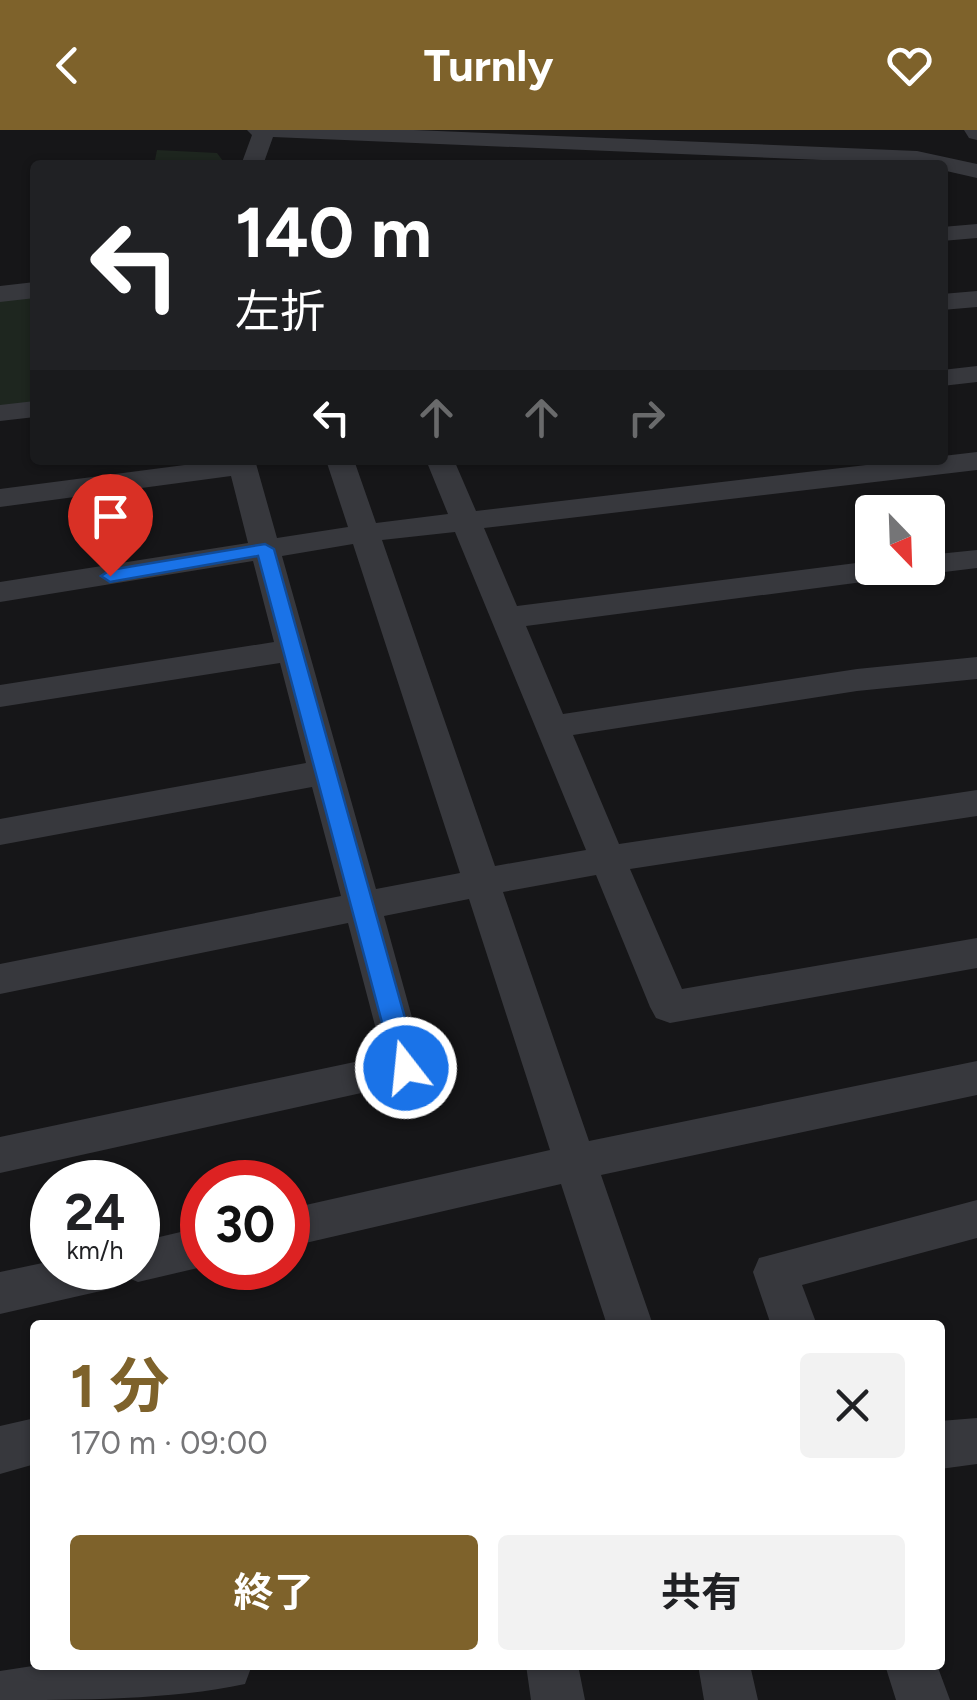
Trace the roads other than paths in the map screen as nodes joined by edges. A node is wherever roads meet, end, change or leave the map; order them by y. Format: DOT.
graph roads {
  1 [pos="262,130"];
  2 [pos="538,130"];
  3 [pos="251,160"];
  4 [pos="942,160"];
  5 [pos="945,160"];
  6 [pos="977,231"];
  7 [pos="948,233"];
  8 [pos="30,291"];
  9 [pos="0,294"];
  10 [pos="977,299"];
  11 [pos="948,301"];
  12 [pos="977,374"];
  13 [pos="948,377"];
  14 [pos="30,409"];
  15 [pos="0,413"];
  16 [pos="977,461"];
  17 [pos="948,464"];
  18 [pos="228,465"];
  19 [pos="243,465"];
  20 [pos="342,465"];
  21 [pos="442,465"];
  22 [pos="937,465"];
  23 [pos="0,498"];
  24 [pos="466,523"];
  25 [pos="367,533"];
  26 [pos="265,549"];
  27 [pos="977,558"];
  28 [pos="945,562"];
  29 [pos="855,573"];
  30 [pos="0,592"];
  31 [pos="506,618"];
  32 [pos="292,650"];
  33 [pos="977,668"];
  34 [pos="0,696"];
  35 [pos="552,726"];
  36 [pos="325,772"];
  37 [pos="977,803"];
  38 [pos="0,832"];
  39 [pos="608,862"];
  40 [pos="480,885"];
  41 [pos="362,908"];
  42 [pos="977,953"];
  43 [pos="0,978"];
  44 [pos="977,1078"];
  45 [pos="0,1155"];
  46 [pos="574,1163"];
  47 [pos="977,1219"];
  48 [pos="310,1223"];
  49 [pos="30,1286"];
  50 [pos="0,1293"];
  51 [pos="628,1320"];
  52 [pos="792,1320"];
  53 [pos="977,1441"];
  54 [pos="30,1442"];
  55 [pos="945,1445"];
  56 [pos="0,1450"];
  57 [pos="192,1670"];
  58 [pos="553,1670"];
  59 [pos="725,1670"];
  60 [pos="913,1670"];
  61 [pos="0,1698"];
  62 [pos="558,1700"];
  63 [pos="732,1700"];
  64 [pos="923,1700"];
  1 -- 3 [label="street"];
  1 -- 4 [label="street"];
  2 -- 5 [label="street"];
  6 -- 7 [label="street"];
  8 -- 9 [label="street"];
  10 -- 11 [label="street"];
  12 -- 13 [label="street"];
  14 -- 15 [label="street"];
  16 -- 17 [label="street"];
  18 -- 23 [label="street"];
  19 -- 26 [label="street"];
  20 -- 25 [label="street"];
  21 -- 24 [label="street"];
  22 -- 24 [label="street"];
  24 -- 25 [label="street"];
  24 -- 31 [label="street"];
  25 -- 26 [label="street"];
  25 -- 40 [label="street"];
  26 -- 30 [label="street"];
  26 -- 32 [label="street"];
  27 -- 28 [label="street"];
  29 -- 31 [label="street"];
  31 -- 35 [label="street"];
  32 -- 34 [label="street"];
  32 -- 36 [label="street"];
  33 -- 35 [label="street"];
  35 -- 39 [label="street"];
  36 -- 38 [label="street"];
  36 -- 41 [label="street"];
  37 -- 39 [label="street"];
  39 -- 40 [label="street"];
  39 -- 42 [label="street"];
  40 -- 41 [label="street"];
  40 -- 46 [label="street"];
  41 -- 43 [label="street"];
  41 -- 45 [label="street"];
  44 -- 46 [label="street"];
  46 -- 48 [label="street"];
  46 -- 51 [label="street"];
  47 -- 52 [label="street"];
  49 -- 50 [label="street"];
  53 -- 55 [label="street"];
  54 -- 56 [label="street"];
  57 -- 61 [label="street"];
  58 -- 62 [label="street"];
  59 -- 63 [label="street"];
  60 -- 64 [label="street"];
}
